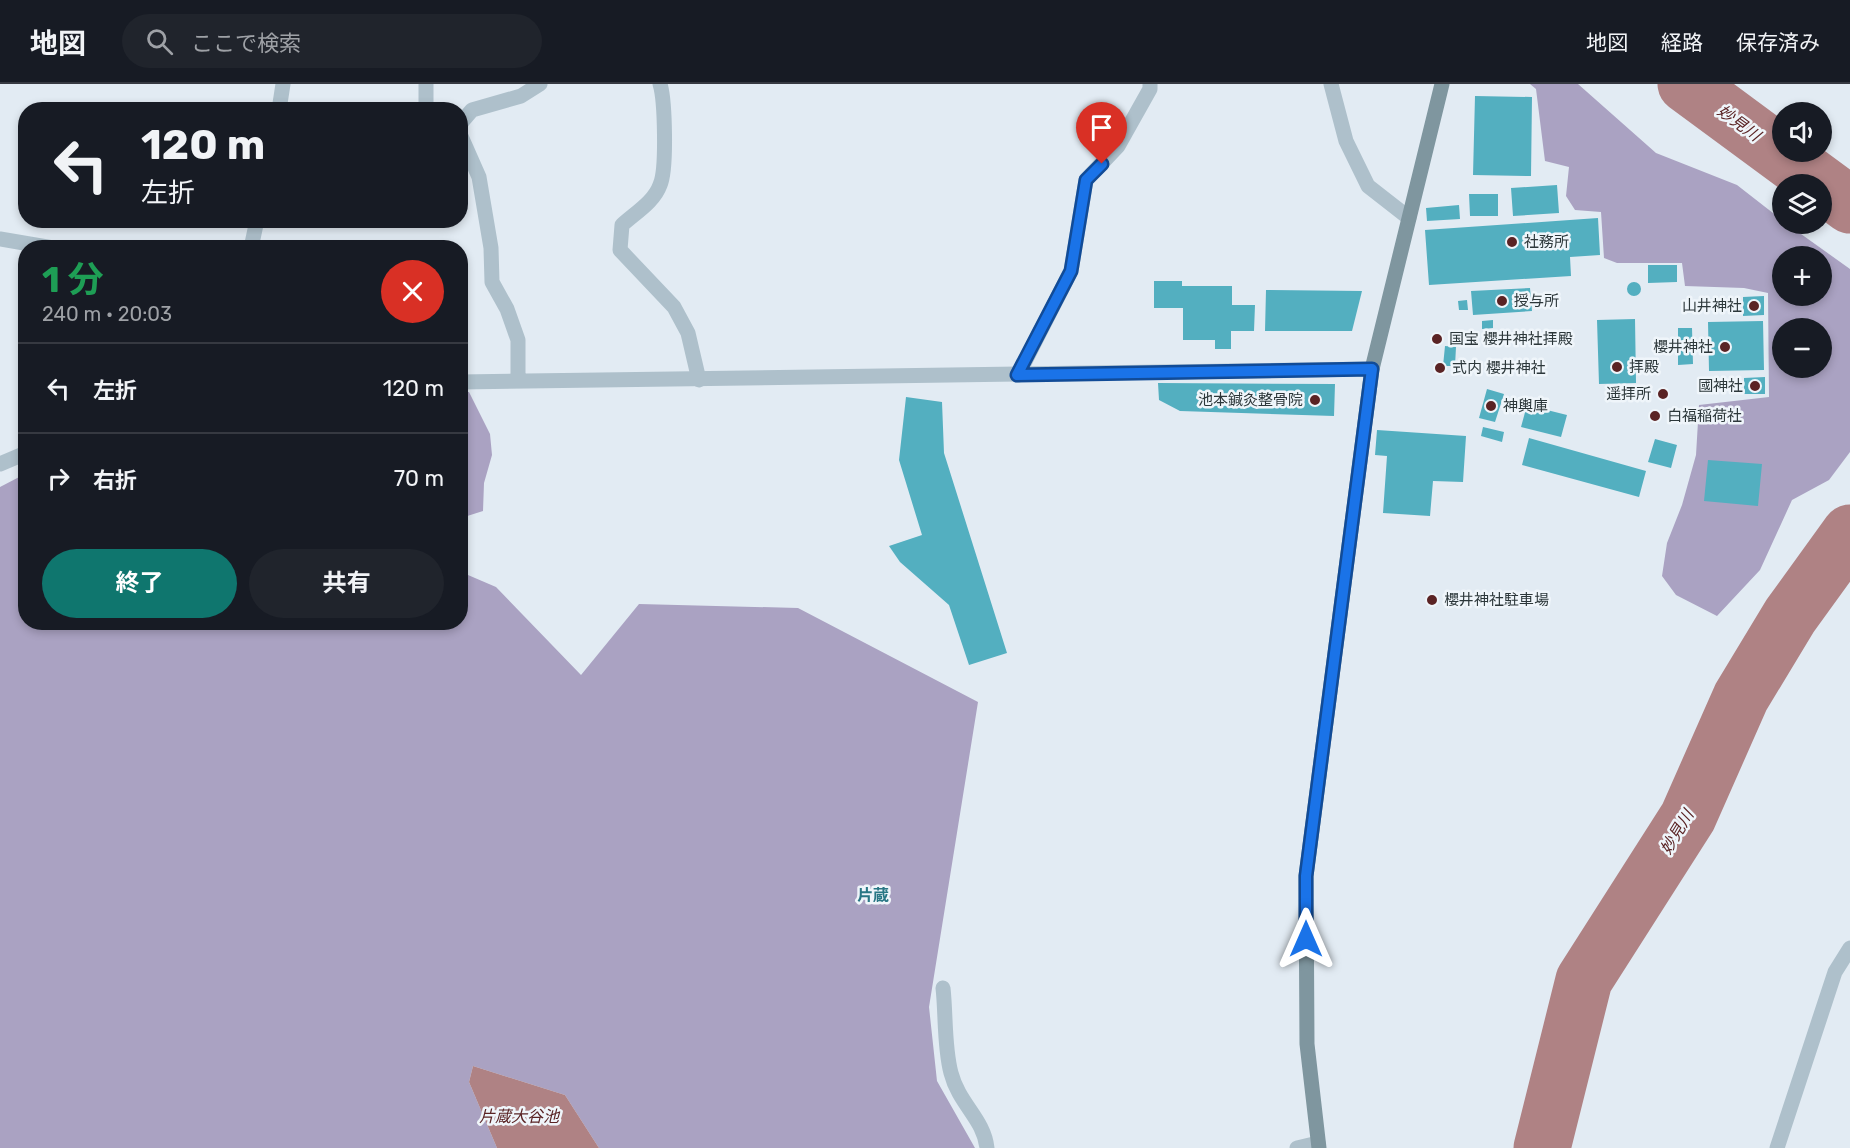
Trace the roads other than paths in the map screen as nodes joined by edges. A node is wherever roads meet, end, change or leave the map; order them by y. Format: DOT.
graph roads {
  1 [pos="283,84"];
  2 [pos="426,84"];
  3 [pos="540,84"];
  4 [pos="660,84"];
  5 [pos="1150,84"];
  6 [pos="1331,84"];
  7 [pos="1442,84"];
  8 [pos="280,102"];
  9 [pos="426,102"];
  10 [pos="468,115"];
  11 [pos="468,153"];
  12 [pos="1409,218"];
  13 [pos="0,239"];
  14 [pos="18,242"];
  15 [pos="1372,369"];
  16 [pos="1017,375"];
  17 [pos="699,380"];
  18 [pos="518,381"];
  19 [pos="468,382"];
  20 [pos="18,456"];
  21 [pos="0,464"];
  22 [pos="1850,948"];
  23 [pos="944,988"];
  24 [pos="1318,1146"];
  25 [pos="987,1148"];
  26 [pos="1297,1148"];
  27 [pos="1777,1148"];
  1 -- 8 [label="street"];
  2 -- 9 [label="street"];
  3 -- 10 [label="street"];
  4 -- 17 [label="street"];
  5 -- 16 [label="street"];
  6 -- 12 [label="street"];
  7 -- 12 [label="street"];
  11 -- 18 [label="street"];
  12 -- 15 [label="street"];
  13 -- 14 [label="street"];
  15 -- 16 [label="street"];
  15 -- 24 [label="street"];
  16 -- 17 [label="street"];
  17 -- 18 [label="street"];
  18 -- 19 [label="street"];
  20 -- 21 [label="street"];
  22 -- 27 [label="street"];
  23 -- 25 [label="street"];
  24 -- 26 [label="street"];
}
